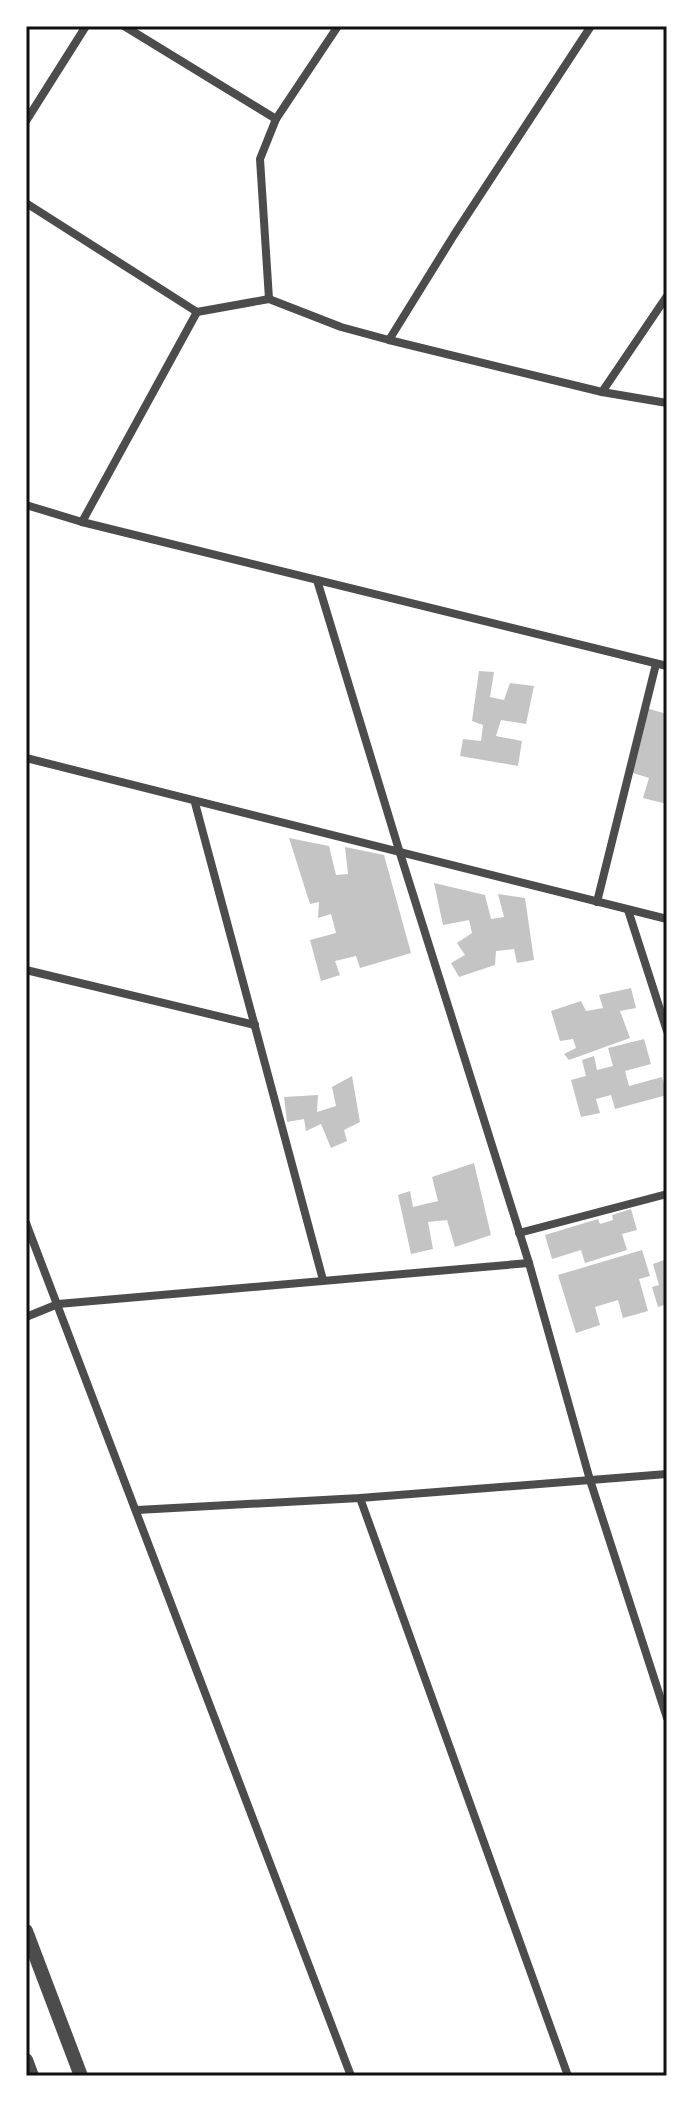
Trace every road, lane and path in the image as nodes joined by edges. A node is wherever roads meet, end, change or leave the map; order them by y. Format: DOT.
graph roads {
  1 [pos="86,26"];
  2 [pos="124,26"];
  3 [pos="338,26"];
  4 [pos="591,26"];
  5 [pos="276,119"];
  6 [pos="26,121"];
  7 [pos="26,203"];
  8 [pos="667,296"];
  9 [pos="269,299"];
  10 [pos="197,312"];
  11 [pos="389,340"];
  12 [pos="602,392"];
  13 [pos="667,403"];
  14 [pos="26,505"];
  15 [pos="82,522"];
  16 [pos="317,580"];
  17 [pos="656,664"];
  18 [pos="667,666"];
  19 [pos="26,758"];
  20 [pos="195,803"];
  21 [pos="399,850"];
  22 [pos="597,902"];
  23 [pos="628,910"];
  24 [pos="667,919"];
  25 [pos="26,970"];
  26 [pos="255,1025"];
  27 [pos="667,1031"];
  28 [pos="667,1194"];
  29 [pos="26,1223"];
  30 [pos="519,1233"];
  31 [pos="529,1263"];
  32 [pos="323,1280"];
  33 [pos="58,1304"];
  34 [pos="26,1317"];
  35 [pos="667,1474"];
  36 [pos="590,1480"];
  37 [pos="360,1498"];
  38 [pos="137,1510"];
  39 [pos="667,1718"];
  40 [pos="26,1931"];
  41 [pos="26,2060"];
  42 [pos="32,2076"];
  43 [pos="81,2076"];
  44 [pos="351,2076"];
  45 [pos="568,2076"];
  1 -- 6 [label="street"];
  2 -- 5 [label="street"];
  3 -- 5 [label="street"];
  4 -- 11 [label="street"];
  5 -- 9 [label="street"];
  7 -- 10 [label="street"];
  8 -- 12 [label="street"];
  9 -- 10 [label="street"];
  9 -- 11 [label="street"];
  10 -- 15 [label="street"];
  11 -- 12 [label="street"];
  12 -- 13 [label="street"];
  14 -- 15 [label="street"];
  15 -- 16 [label="street"];
  16 -- 17 [label="street"];
  16 -- 21 [label="street"];
  17 -- 18 [label="street"];
  17 -- 22 [label="street"];
  19 -- 20 [label="street"];
  20 -- 21 [label="street"];
  20 -- 26 [label="street"];
  21 -- 22 [label="street"];
  21 -- 30 [label="street"];
  22 -- 23 [label="street"];
  23 -- 24 [label="street"];
  23 -- 27 [label="street"];
  25 -- 26 [label="street"];
  26 -- 32 [label="street"];
  28 -- 30 [label="street"];
  29 -- 33 [label="street"];
  30 -- 31 [label="street"];
  31 -- 32 [label="street"];
  31 -- 36 [label="street"];
  32 -- 33 [label="street"];
  33 -- 34 [label="street"];
  33 -- 38 [label="street"];
  35 -- 36 [label="street"];
  36 -- 37 [label="street"];
  36 -- 39 [label="street"];
  37 -- 38 [label="street"];
  37 -- 45 [label="street"];
  38 -- 44 [label="street"];
  40 -- 43 [label="street"];
  41 -- 42 [label="street"];
}
